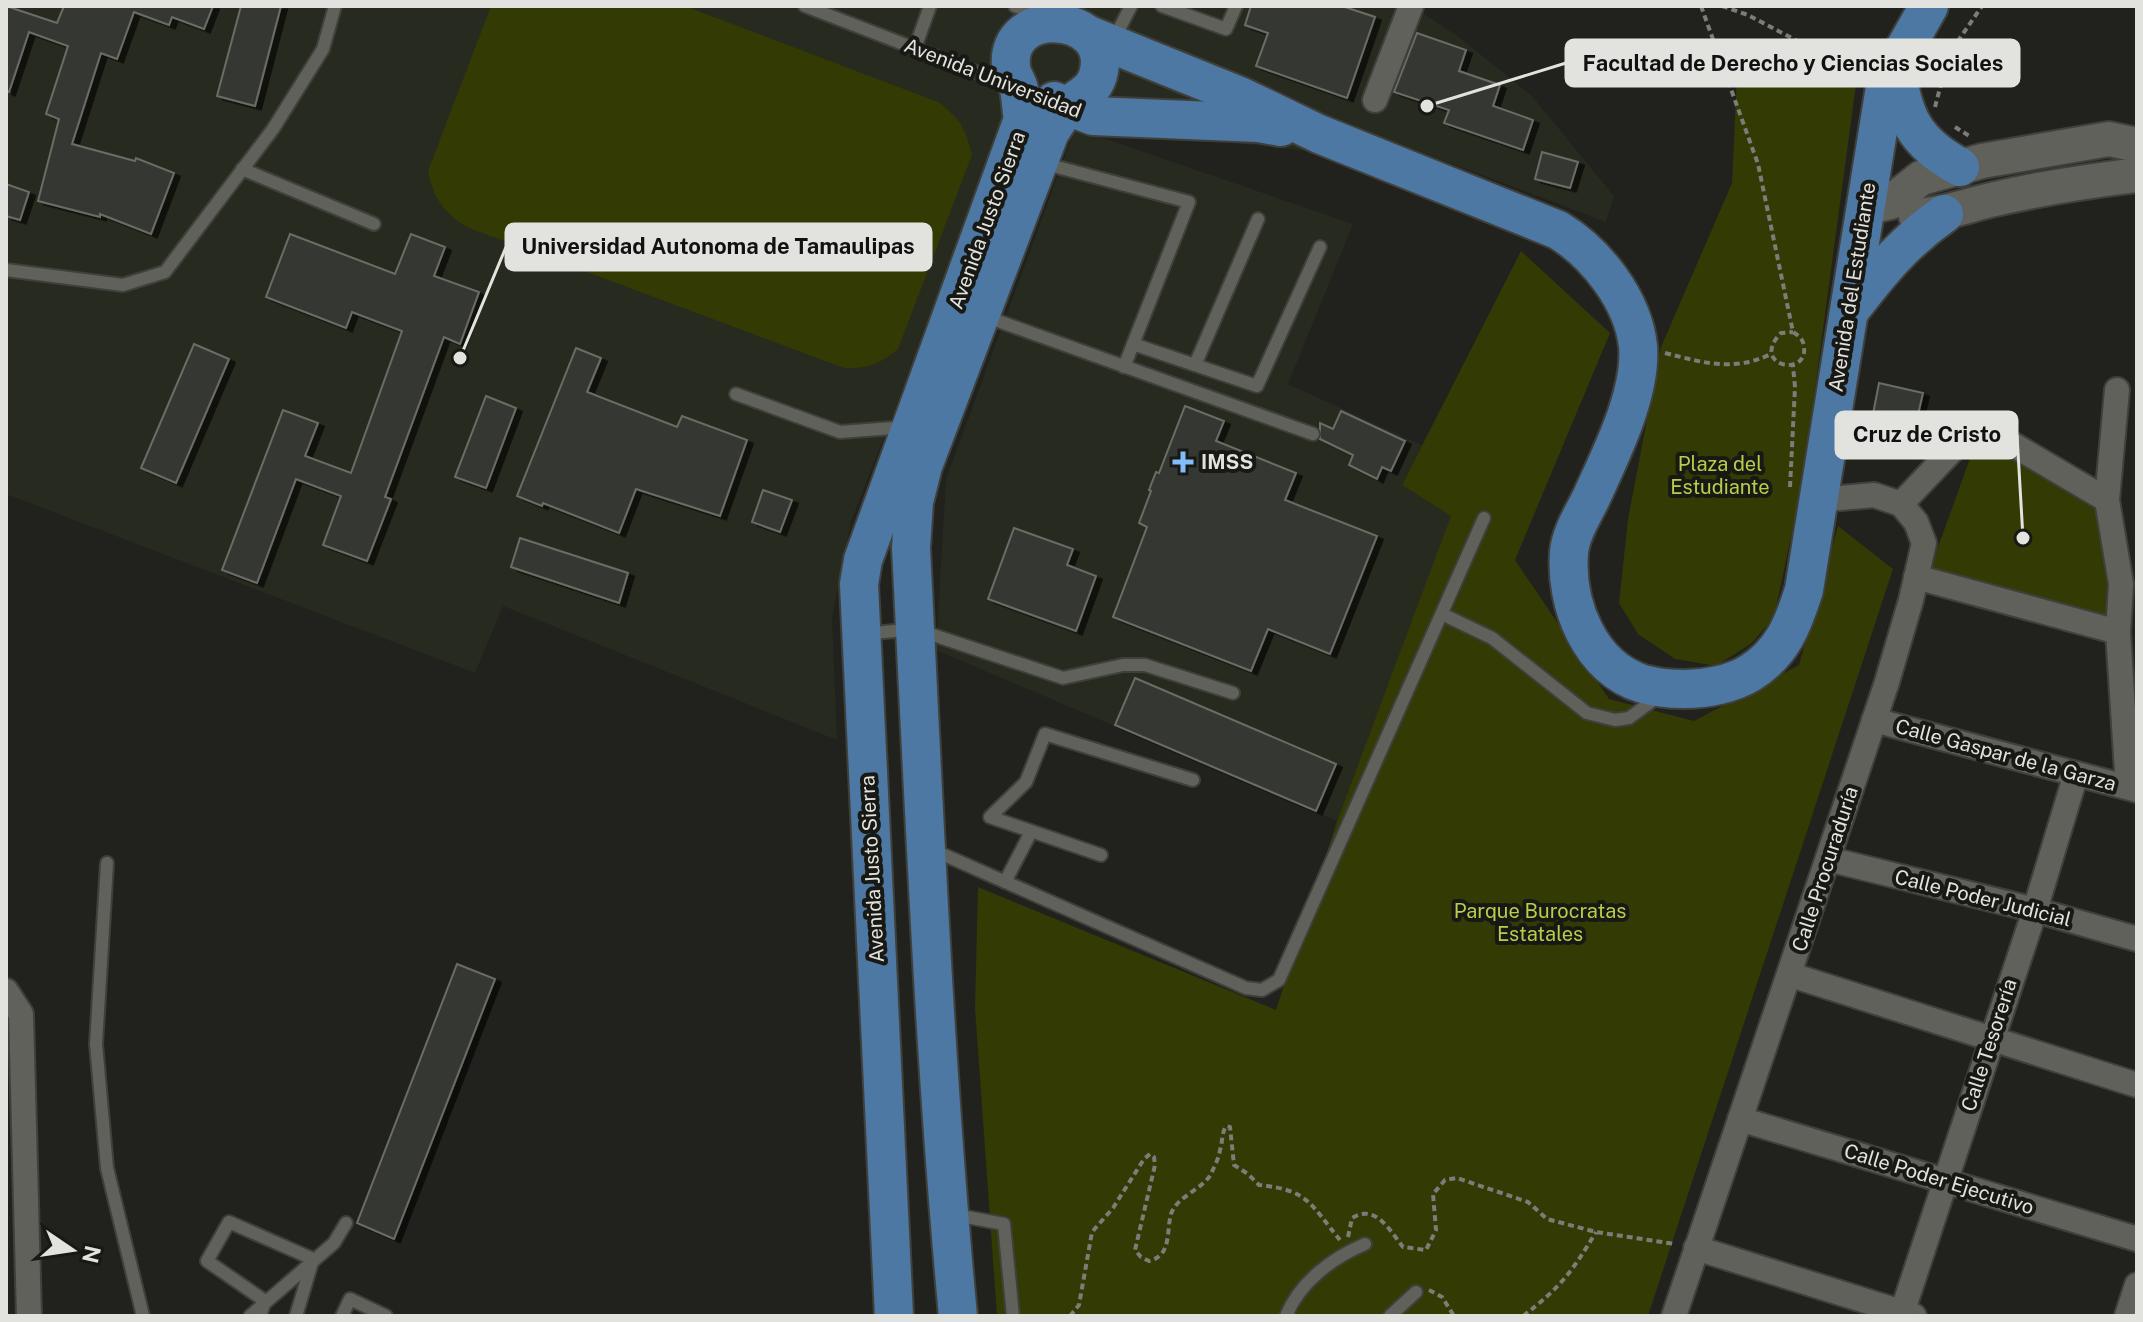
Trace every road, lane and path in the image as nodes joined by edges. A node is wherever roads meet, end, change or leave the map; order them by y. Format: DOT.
graph roads {
  1 [pos="335,6"];
  2 [pos="805,6"];
  3 [pos="930,6"];
  4 [pos="1015,6"];
  5 [pos="1131,6"];
  6 [pos="1162,6"];
  7 [pos="1236,6"];
  8 [pos="1411,6"];
  9 [pos="1701,6"];
  10 [pos="1722,6"];
  11 [pos="1929,6"];
  12 [pos="1982,6"];
  13 [pos="1086,33"];
  14 [pos="915,48"];
  15 [pos="1890,76"];
  16 [pos="1018,88"];
  17 [pos="1375,100"];
  18 [pos="1068,107"];
  19 [pos="1933,114"];
  20 [pos="1945,122"];
  21 [pos="1319,134"];
  22 [pos="1985,135"];
  23 [pos="2137,145"];
  24 [pos="1039,162"];
  25 [pos="1960,167"];
  26 [pos="242,169"];
  27 [pos="2137,175"];
  28 [pos="1878,205"];
  29 [pos="1944,214"];
  30 [pos="1258,219"];
  31 [pos="374,224"];
  32 [pos="1320,247"];
  33 [pos="6,270"];
  34 [pos="1848,313"];
  35 [pos="981,314"];
  36 [pos="1793,332"];
  37 [pos="1133,344"];
  38 [pos="1638,346"];
  39 [pos="1771,354"];
  40 [pos="1195,365"];
  41 [pos="1124,367"];
  42 [pos="2117,390"];
  43 [pos="736,394"];
  44 [pos="912,426"];
  45 [pos="1313,434"];
  46 [pos="1818,500"];
  47 [pos="2107,500"];
  48 [pos="1901,504"];
  49 [pos="1484,518"];
  50 [pos="1916,577"];
  51 [pos="2129,584"];
  52 [pos="1442,614"];
  53 [pos="915,629"];
  54 [pos="2118,632"];
  55 [pos="861,635"];
  56 [pos="1669,688"];
  57 [pos="1233,693"];
  58 [pos="2130,702"];
  59 [pos="1874,720"];
  60 [pos="2076,774"];
  61 [pos="1193,780"];
  62 [pos="2132,789"];
  63 [pos="1031,832"];
  64 [pos="927,848"];
  65 [pos="1101,855"];
  66 [pos="1828,859"];
  67 [pos="107,863"];
  68 [pos="1005,882"];
  69 [pos="2035,910"];
  70 [pos="2137,939"];
  71 [pos="1791,975"];
  72 [pos="6,991"];
  73 [pos="935,1016"];
  74 [pos="880,1024"];
  75 [pos="1991,1039"];
  76 [pos="2137,1085"];
  77 [pos="1740,1119"];
  78 [pos="1945,1181"];
  79 [pos="948,1213"];
  80 [pos="346,1223"];
  81 [pos="1596,1232"];
  82 [pos="2137,1239"];
  83 [pos="1365,1244"];
  84 [pos="1696,1248"];
  85 [pos="1349,1251"];
  86 [pos="313,1259"];
  87 [pos="2137,1285"];
  88 [pos="1416,1292"];
  89 [pos="265,1301"];
  90 [pos="889,1308"];
  91 [pos="1905,1315"];
  92 [pos="29,1316"];
  93 [pos="143,1316"];
  94 [pos="250,1316"];
  95 [pos="260,1316"];
  96 [pos="296,1316"];
  97 [pos="342,1316"];
  98 [pos="386,1316"];
  99 [pos="958,1316"];
  100 [pos="1013,1316"];
  101 [pos="1070,1316"];
  102 [pos="1286,1316"];
  103 [pos="1390,1316"];
  104 [pos="1454,1316"];
  105 [pos="1523,1316"];
  106 [pos="1674,1316"];
  107 [pos="2127,1316"];
  1 -- 26 [label="lane"];
  2 -- 14 [label="lane, Avenida Universidad"];
  3 -- 14 [label="lane"];
  4 -- 13 [label="lane"];
  5 -- 13 [label="lane"];
  6 -- 7 [label="lane"];
  8 -- 17 [label="street"];
  9 -- 36 [label="path"];
  10 -- 15 [label="path"];
  11 -- 15 [label="main road, Avenida del Estudiante"];
  12 -- 19 [label="path"];
  13 -- 16 [label="main road, Avenida Justo Sierra"];
  13 -- 18 [label="main road, Avenida Justo Sierra"];
  13 -- 21 [label="main road"];
  14 -- 16 [label="lane, Avenida Universidad"];
  15 -- 25 [label="main road"];
  15 -- 28 [label="main road, Avenida del Estudiante"];
  16 -- 18 [label="main road, Avenida Universidad"];
  16 -- 44 [label="main road, Avenida Justo Sierra"];
  18 -- 21 [label="main road, Avenida Universidad"];
  18 -- 24 [label="main road, Avenida Justo Sierra"];
  20 -- 22 [label="path"];
  21 -- 38 [label="main road, Avenida del Estudiante"];
  23 -- 25 [label="main road"];
  24 -- 35 [label="main road, Avenida Justo Sierra"];
  24 -- 37 [label="lane"];
  25 -- 28 [label="main road"];
  26 -- 31 [label="lane"];
  26 -- 33 [label="lane"];
  27 -- 29 [label="main road"];
  28 -- 29 [label="main road"];
  28 -- 34 [label="main road, Avenida del Estudiante"];
  29 -- 34 [label="main road"];
  30 -- 40 [label="lane"];
  32 -- 40 [label="lane"];
  34 -- 46 [label="main road, Avenida del Estudiante"];
  35 -- 41 [label="lane"];
  35 -- 53 [label="main road, Avenida Justo Sierra"];
  36 -- 39 [label="path"];
  36 -- 39 [label="path"];
  37 -- 40 [label="lane"];
  37 -- 41 [label="lane"];
  38 -- 39 [label="path"];
  38 -- 56 [label="main road, Avenida del Estudiante"];
  41 -- 45 [label="lane"];
  42 -- 47 [label="street"];
  43 -- 44 [label="lane"];
  44 -- 55 [label="main road, Avenida Justo Sierra"];
  46 -- 48 [label="street"];
  46 -- 56 [label="main road, Avenida del Estudiante"];
  47 -- 48 [label="street"];
  47 -- 51 [label="street"];
  48 -- 50 [label="street, Calle Procuraduría"];
  49 -- 52 [label="lane"];
  50 -- 54 [label="street"];
  50 -- 59 [label="street, Calle Procuraduría"];
  51 -- 54 [label="street"];
  52 -- 56 [label="lane"];
  52 -- 68 [label="lane"];
  53 -- 55 [label="lane"];
  53 -- 57 [label="lane"];
  53 -- 64 [label="main road, Avenida Justo Sierra"];
  54 -- 58 [label="street"];
  55 -- 74 [label="main road, Avenida Justo Sierra"];
  58 -- 62 [label="street"];
  59 -- 60 [label="street, Calle Gaspar de la Garza"];
  59 -- 66 [label="street, Calle Procuraduría"];
  60 -- 62 [label="street, Calle Gaspar de la Garza"];
  60 -- 69 [label="street, Calle Tesorería"];
  61 -- 63 [label="lane"];
  63 -- 65 [label="lane"];
  63 -- 68 [label="lane"];
  64 -- 68 [label="lane"];
  64 -- 73 [label="main road, Avenida Justo Sierra"];
  66 -- 69 [label="street, Calle Poder Judicial"];
  66 -- 71 [label="street, Calle Procuraduría"];
  67 -- 93 [label="lane"];
  69 -- 70 [label="street, Calle Poder Judicial"];
  69 -- 75 [label="street, Calle Tesorería"];
  71 -- 75 [label="street"];
  71 -- 77 [label="street, Calle Procuraduría"];
  72 -- 92 [label="street"];
  73 -- 74 [label="main road"];
  73 -- 79 [label="main road, Avenida Justo Sierra"];
  74 -- 90 [label="main road, Avenida Justo Sierra"];
  75 -- 76 [label="street"];
  75 -- 78 [label="street, Calle Tesorería"];
  77 -- 78 [label="street, Calle Poder Ejecutivo"];
  77 -- 84 [label="street, Calle Procuraduría"];
  78 -- 82 [label="street, Calle Poder Ejecutivo"];
  78 -- 91 [label="street, Calle Tesorería"];
  79 -- 99 [label="main road, Avenida Justo Sierra"];
  79 -- 100 [label="lane"];
  80 -- 86 [label="lane"];
  81 -- 84 [label="path"];
  81 -- 85 [label="path"];
  81 -- 105 [label="path"];
  83 -- 85 [label="lane"];
  84 -- 91 [label="street"];
  84 -- 106 [label="street, Calle Procuraduría"];
  85 -- 101 [label="path"];
  85 -- 102 [label="lane"];
  86 -- 89 [label="lane"];
  86 -- 89 [label="lane"];
  86 -- 96 [label="lane"];
  87 -- 107 [label="street"];
  88 -- 103 [label="lane"];
  88 -- 104 [label="path"];
  89 -- 94 [label="lane"];
  89 -- 95 [label="lane"];
  97 -- 98 [label="lane"];
}
